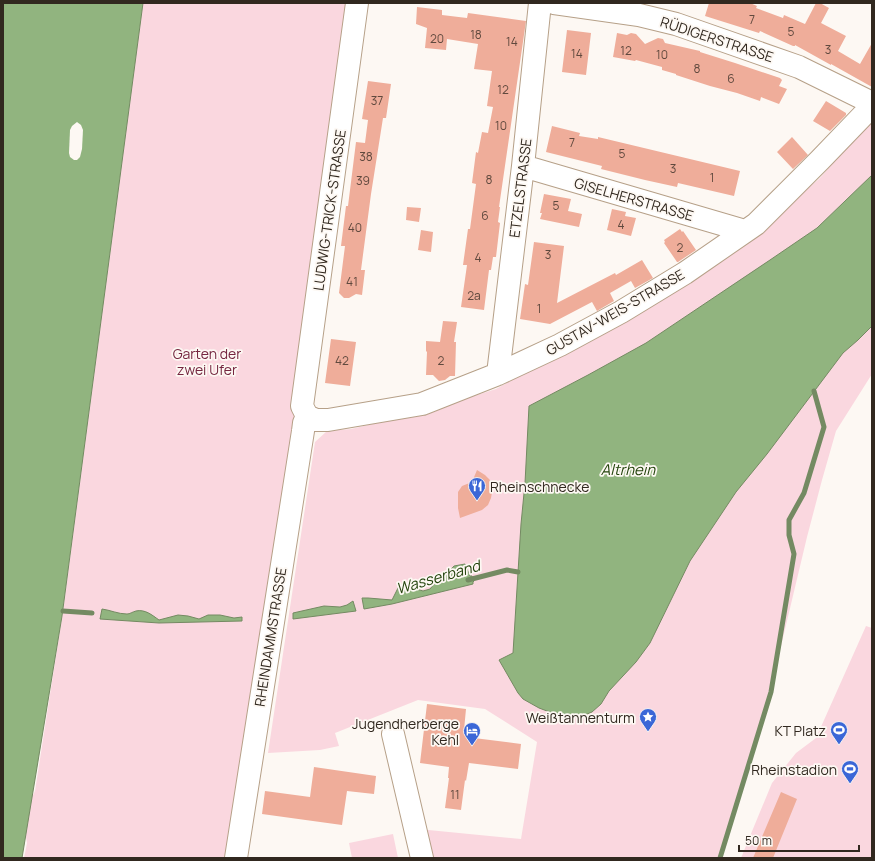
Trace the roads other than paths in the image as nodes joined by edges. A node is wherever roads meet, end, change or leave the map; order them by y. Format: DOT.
graph roads {
  1 [pos="357,3"];
  2 [pos="540,3"];
  3 [pos="554,3"];
  4 [pos="640,9"];
  5 [pos="872,103"];
  6 [pos="872,106"];
  7 [pos="523,166"];
  8 [pos="745,231"];
  9 [pos="498,374"];
  10 [pos="307,416"];
  11 [pos="393,734"];
  12 [pos="236,858"];
  13 [pos="422,858"];
  1 -- 10 [label="street, LUDWIG-TRICK-STRASSE"];
  2 -- 7 [label="street, ETZELSTRASSE"];
  3 -- 4 [label="street, RÜDIGERSTRASSE"];
  4 -- 5 [label="street, RÜDIGERSTRASSE"];
  6 -- 8 [label="street, GUSTAV-WEIS-STRASSE"];
  7 -- 8 [label="street, GISELHERSTRASSE"];
  7 -- 9 [label="street, ETZELSTRASSE"];
  8 -- 9 [label="street, GUSTAV-WEIS-STRASSE"];
  9 -- 10 [label="street, GUSTAV-WEIS-STRASSE"];
  10 -- 12 [label="street, RHEINDAMMSTRASSE"];
  11 -- 13 [label="street"];
}
